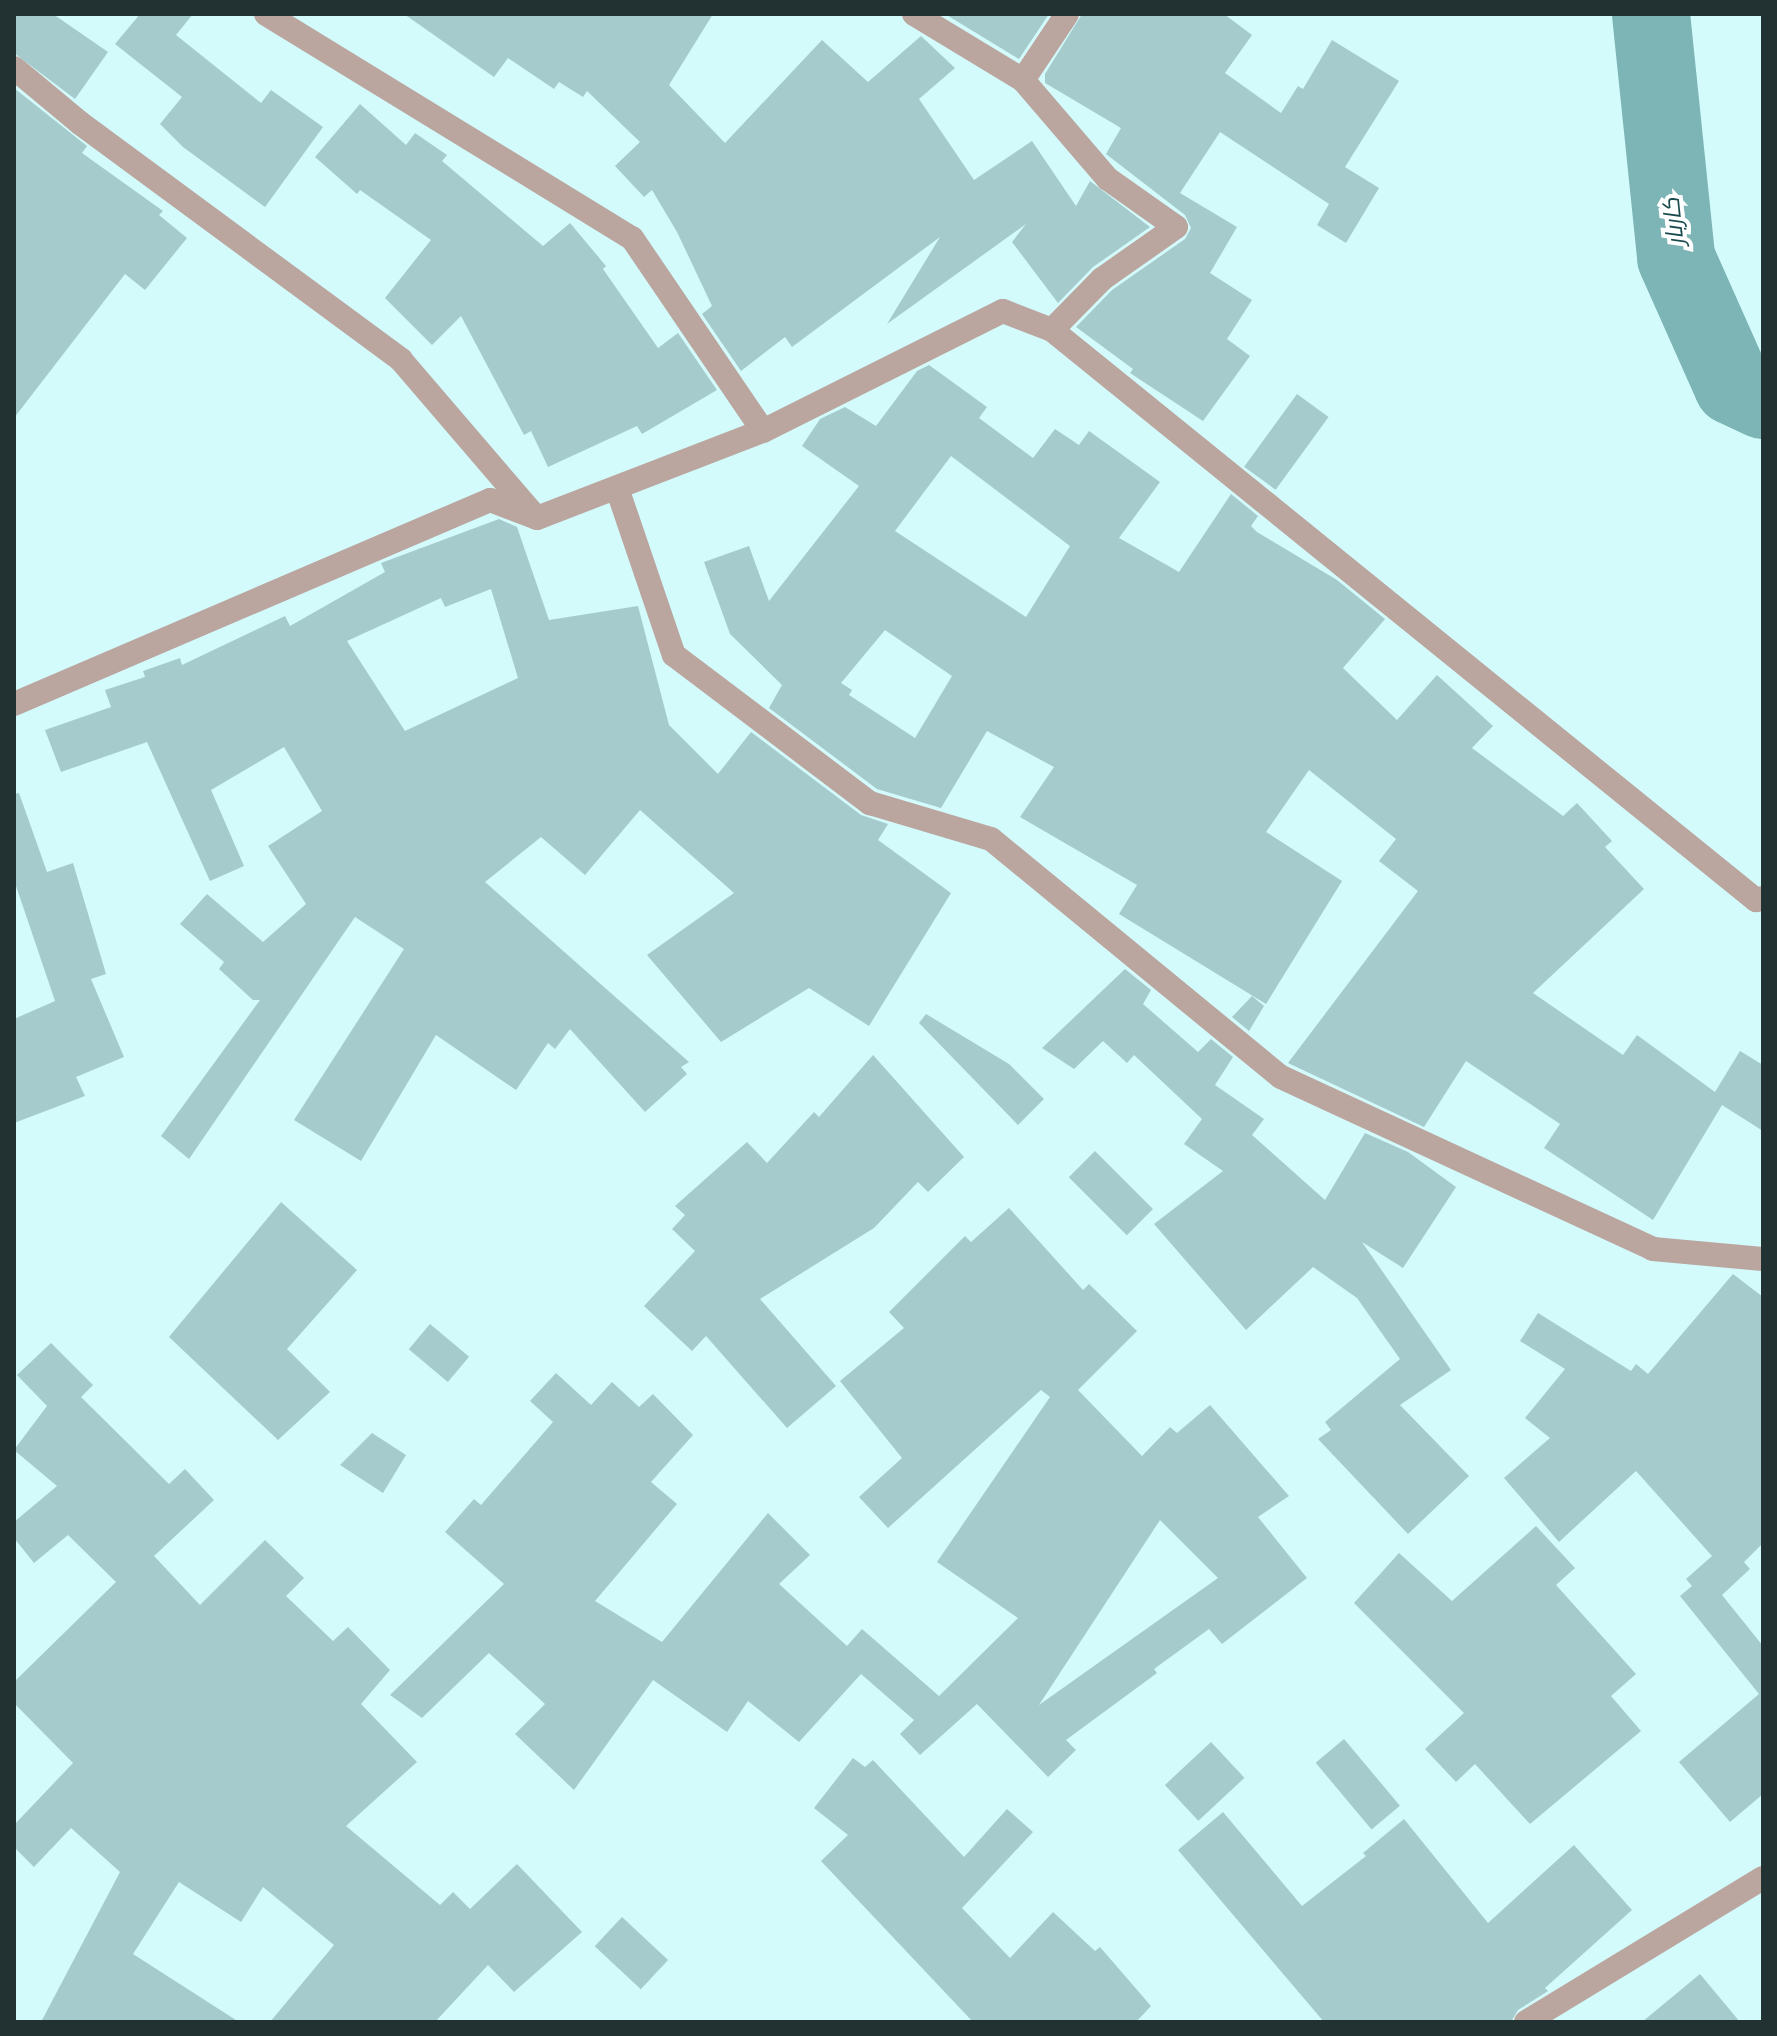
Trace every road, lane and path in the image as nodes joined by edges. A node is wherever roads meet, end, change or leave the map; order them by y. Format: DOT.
graph roads {
  1 [pos="266,14"];
  2 [pos="914,14"];
  3 [pos="1067,14"];
  4 [pos="14,68"];
  5 [pos="1023,80"];
  6 [pos="1052,330"];
  7 [pos="763,431"];
  8 [pos="617,488"];
  9 [pos="537,518"];
  10 [pos="15,702"];
  11 [pos="1763,898"];
  12 [pos="1763,1259"];
  13 [pos="1763,1879"];
  14 [pos="1526,2022"];
  1 -- 7 [label="street"];
  2 -- 5 [label="street"];
  3 -- 5 [label="street"];
  4 -- 9 [label="street"];
  5 -- 6 [label="street"];
  6 -- 7 [label="street"];
  6 -- 11 [label="street"];
  7 -- 8 [label="street"];
  8 -- 9 [label="street"];
  8 -- 12 [label="street"];
  9 -- 10 [label="street"];
  13 -- 14 [label="street"];
}
